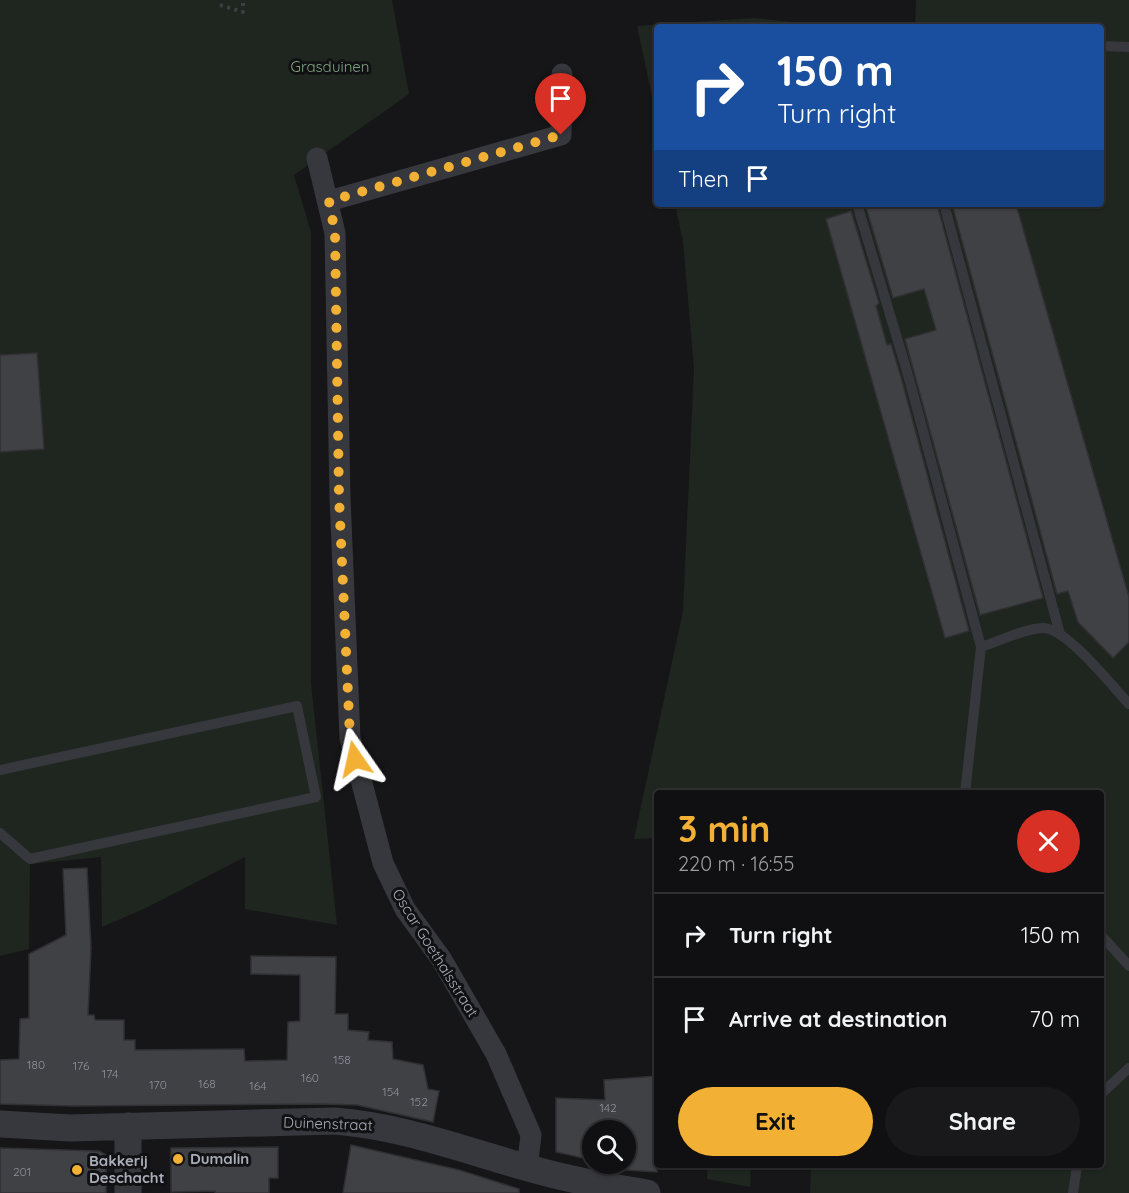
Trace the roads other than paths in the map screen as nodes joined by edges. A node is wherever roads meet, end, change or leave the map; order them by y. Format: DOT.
graph roads {
  1 [pos="1104,46"];
  2 [pos="1129,47"];
  3 [pos="562,74"];
  4 [pos="317,159"];
  5 [pos="329,201"];
  6 [pos="858,207"];
  7 [pos="945,207"];
  8 [pos="1060,634"];
  9 [pos="981,647"];
  10 [pos="1129,704"];
  11 [pos="0,770"];
  12 [pos="967,790"];
  13 [pos="0,833"];
  14 [pos="1104,938"];
  15 [pos="1129,966"];
  16 [pos="1129,1068"];
  17 [pos="1104,1091"];
  18 [pos="0,1124"];
  19 [pos="128,1126"];
  20 [pos="527,1168"];
  21 [pos="1077,1168"];
  22 [pos="128,1193"];
  23 [pos="646,1193"];
  24 [pos="1073,1193"];
  1 -- 2 [label="lane"];
  3 -- 5 [label="street"];
  4 -- 5 [label="street, Oscar Goethalsstraat"];
  5 -- 20 [label="street, Oscar Goethalsstraat"];
  6 -- 9 [label="lane"];
  7 -- 8 [label="lane"];
  8 -- 9 [label="lane"];
  8 -- 10 [label="lane"];
  9 -- 12 [label="lane"];
  11 -- 13 [label="lane"];
  14 -- 15 [label="lane"];
  16 -- 17 [label="lane"];
  18 -- 19 [label="street, Duinenstraat"];
  19 -- 20 [label="street, Duinenstraat"];
  19 -- 22 [label="street"];
  20 -- 23 [label="street, Duinenstraat"];
  21 -- 24 [label="lane"];
}
